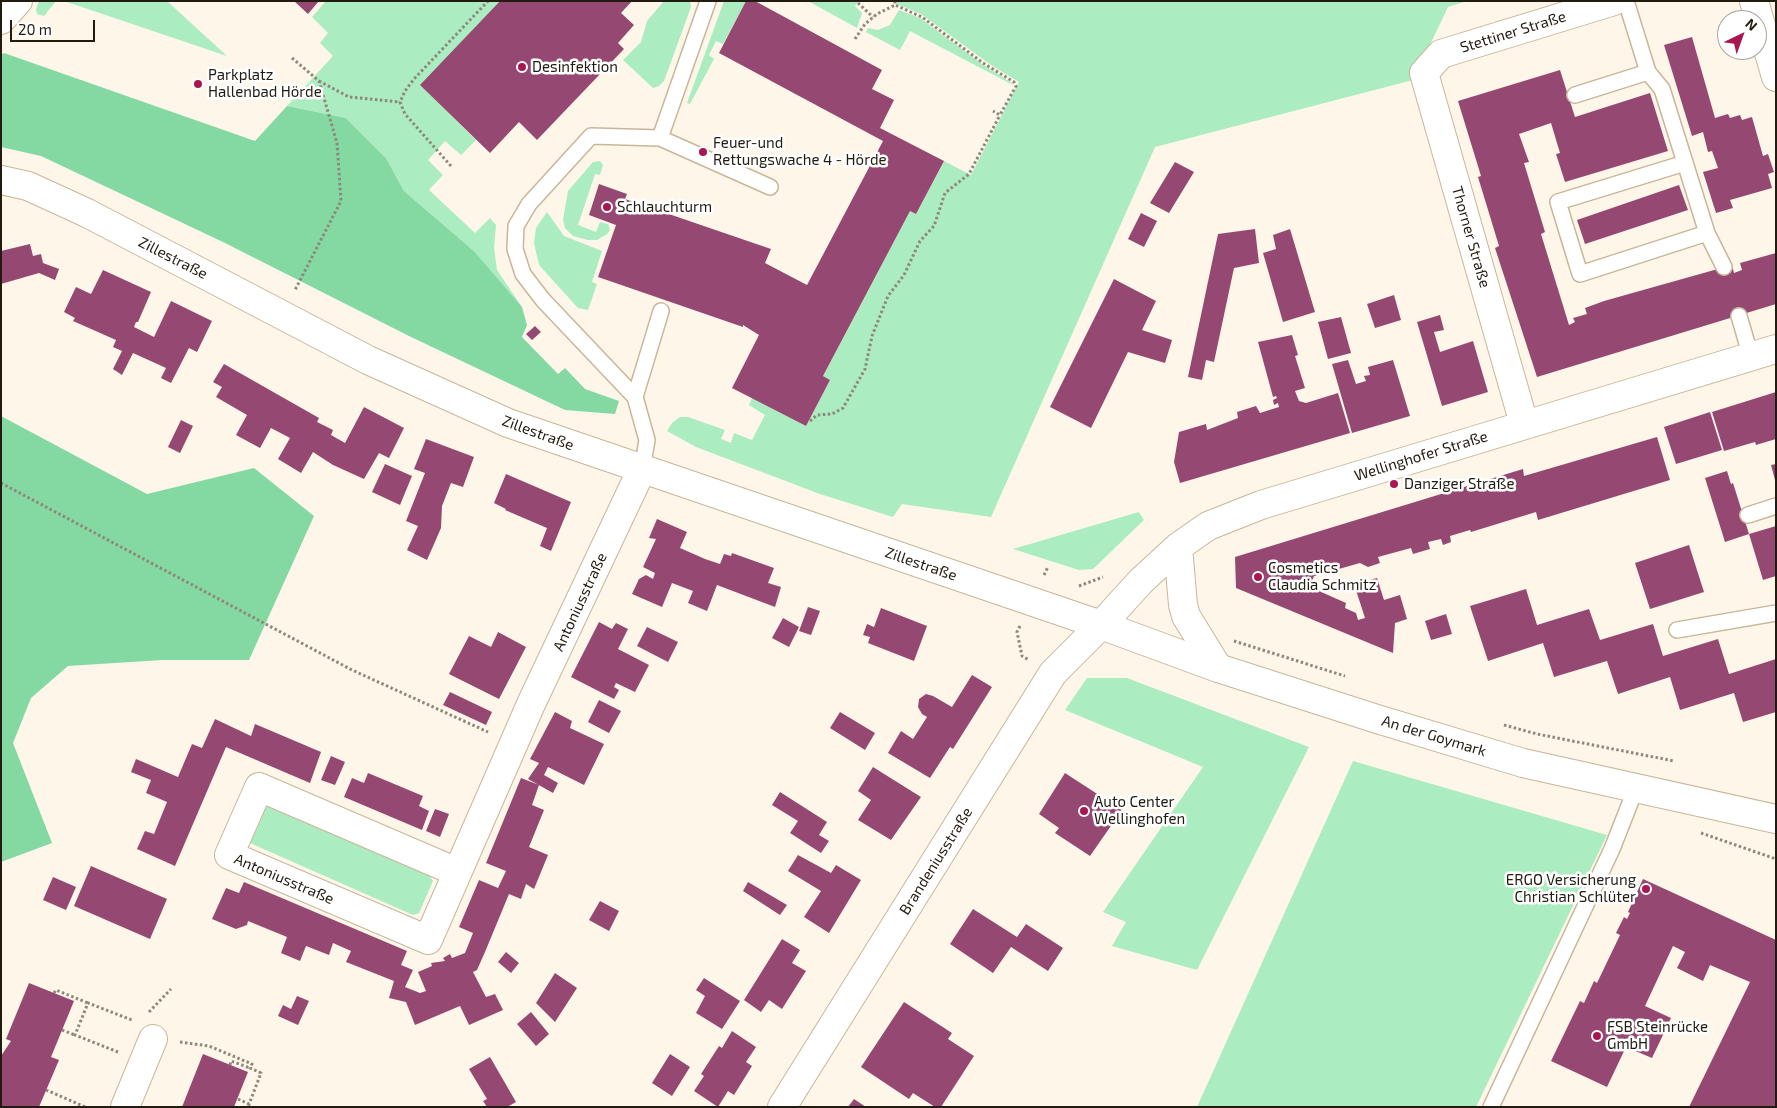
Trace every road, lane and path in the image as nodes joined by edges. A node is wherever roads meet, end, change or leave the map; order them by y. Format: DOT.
graph roads {
  1 [pos="18,1"];
  2 [pos="488,1"];
  3 [pos="708,1"];
  4 [pos="1614,1"];
  5 [pos="1626,1"];
  6 [pos="1754,1"];
  7 [pos="858,3"];
  8 [pos="895,3"];
  9 [pos="873,17"];
  10 [pos="1,20"];
  11 [pos="855,40"];
  12 [pos="1441,54"];
  13 [pos="292,58"];
  14 [pos="1648,72"];
  15 [pos="1776,77"];
  16 [pos="319,81"];
  17 [pos="1575,95"];
  18 [pos="400,102"];
  19 [pos="993,111"];
  20 [pos="1000,115"];
  21 [pos="660,138"];
  22 [pos="1685,163"];
  23 [pos="451,166"];
  24 [pos="1,180"];
  25 [pos="770,187"];
  26 [pos="1708,233"];
  27 [pos="1724,267"];
  28 [pos="661,311"];
  29 [pos="284,315"];
  30 [pos="1739,316"];
  31 [pos="1764,353"];
  32 [pos="635,397"];
  33 [pos="810,421"];
  34 [pos="1524,424"];
  35 [pos="642,469"];
  36 [pos="1,482"];
  37 [pos="1776,506"];
  38 [pos="1748,514"];
  39 [pos="1178,547"];
  40 [pos="1776,613"];
  41 [pos="1100,625"];
  42 [pos="1677,630"];
  43 [pos="1017,632"];
  44 [pos="1232,640"];
  45 [pos="1022,656"];
  46 [pos="1218,668"];
  47 [pos="1350,678"];
  48 [pos="1501,724"];
  49 [pos="514,744"];
  50 [pos="1674,761"];
  51 [pos="1636,788"];
  52 [pos="1776,819"];
  53 [pos="457,872"];
  54 [pos="54,993"];
  55 [pos="88,1003"];
  56 [pos="133,1020"];
  57 [pos="62,1030"];
  58 [pos="75,1035"];
  59 [pos="148,1050"];
  60 [pos="230,1064"];
  61 [pos="250,1068"];
  62 [pos="46,1090"];
  63 [pos="238,1099"];
  64 [pos="248,1105"];
  65 [pos="85,1107"];
  66 [pos="125,1107"];
  67 [pos="782,1107"];
  68 [pos="1491,1107"];
  1 -- 10 [label="street"];
  2 -- 18 [label="path"];
  3 -- 21 [label="lane"];
  4 -- 12 [label="street, Stettiner Straße"];
  5 -- 14 [label="lane"];
  6 -- 15 [label="street"];
  7 -- 9 [label="path"];
  8 -- 9 [label="path"];
  8 -- 20 [label="path"];
  9 -- 11 [label="path"];
  12 -- 34 [label="street, Thorner Straße"];
  13 -- 16 [label="path"];
  14 -- 17 [label="lane"];
  14 -- 22 [label="lane"];
  16 -- 18 [label="path"];
  16 -- 29 [label="path"];
  18 -- 23 [label="path"];
  19 -- 20 [label="path"];
  20 -- 33 [label="path"];
  21 -- 25 [label="lane"];
  21 -- 32 [label="lane"];
  22 -- 26 [label="lane"];
  22 -- 26 [label="lane"];
  24 -- 29 [label="street, Zillestraße"];
  26 -- 27 [label="lane"];
  28 -- 32 [label="lane"];
  29 -- 35 [label="street, Zillestraße"];
  30 -- 31 [label="lane"];
  31 -- 34 [label="street, Wellinghofer Straße"];
  32 -- 35 [label="lane"];
  34 -- 39 [label="street, Wellinghofer Straße"];
  35 -- 41 [label="street, Zillestraße"];
  35 -- 49 [label="street, Antoniusstraße"];
  36 -- 49 [label="path"];
  37 -- 38 [label="lane"];
  39 -- 41 [label="street, Wellinghofer Straße"];
  39 -- 46 [label="street"];
  40 -- 42 [label="lane"];
  41 -- 46 [label="street, An der Goymark"];
  41 -- 67 [label="street, Brandeniusstraße"];
  43 -- 45 [label="path"];
  44 -- 47 [label="path"];
  46 -- 51 [label="street, An der Goymark"];
  48 -- 50 [label="path"];
  49 -- 53 [label="street, Antoniusstraße"];
  51 -- 52 [label="street, An der Goymark"];
  51 -- 68 [label="lane"];
  53 -- 53 [label="street, Antoniusstraße"];
  54 -- 55 [label="path"];
  55 -- 56 [label="path"];
  55 -- 58 [label="path"];
  57 -- 58 [label="path"];
  58 -- 59 [label="path"];
  59 -- 61 [label="path"];
  59 -- 66 [label="street"];
  60 -- 61 [label="path"];
  61 -- 64 [label="path"];
  62 -- 65 [label="path"];
  63 -- 64 [label="path"];
}
